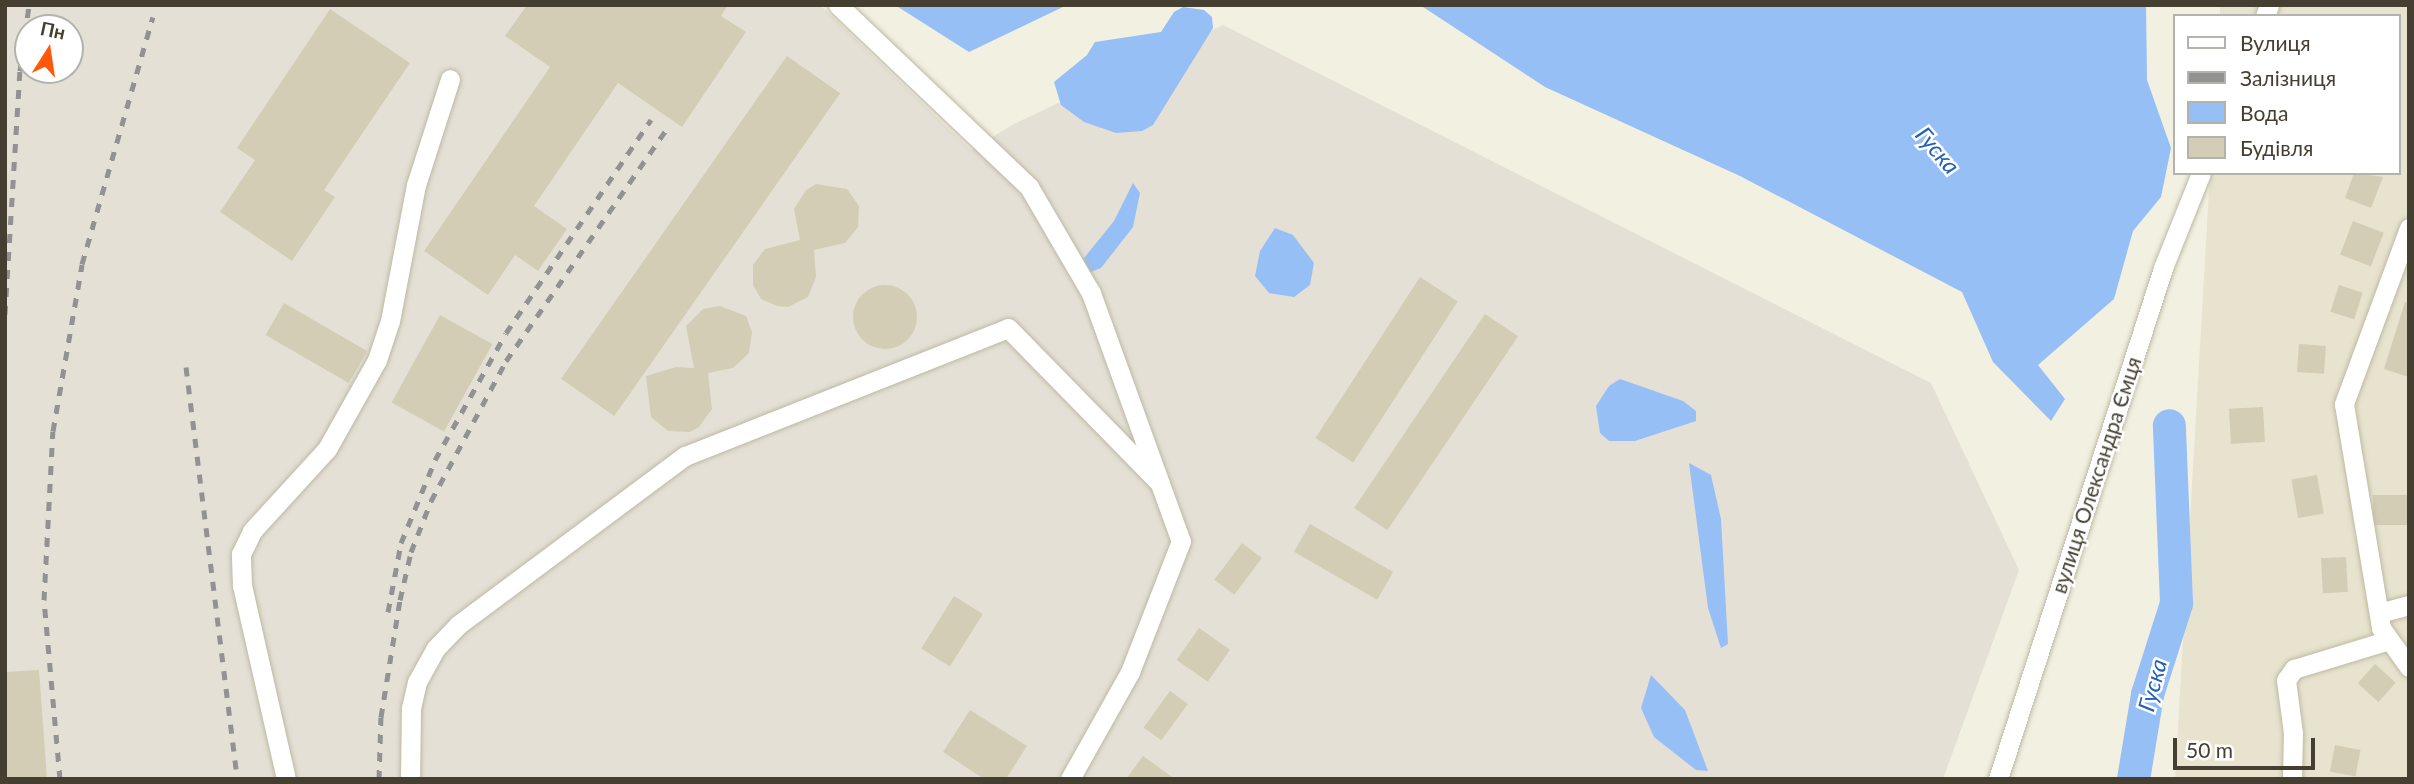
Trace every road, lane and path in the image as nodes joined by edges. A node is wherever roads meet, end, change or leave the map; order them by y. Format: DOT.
graph roads {
  1 [pos="838,5"];
  2 [pos="450,79"];
  3 [pos="2200,175"];
  4 [pos="2409,228"];
  5 [pos="1160,483"];
  6 [pos="2409,605"];
  7 [pos="2379,613"];
  8 [pos="2389,640"];
  9 [pos="2409,667"];
  10 [pos="286,779"];
  11 [pos="410,779"];
  12 [pos="1070,779"];
  13 [pos="1998,779"];
  14 [pos="2292,779"];
  1 -- 5 [label="street"];
  2 -- 10 [label="street"];
  3 -- 13 [label="street, вулиця Олександра Ємця"];
  4 -- 7 [label="street"];
  5 -- 11 [label="street"];
  5 -- 12 [label="street"];
  6 -- 7 [label="street"];
  7 -- 8 [label="street"];
  8 -- 9 [label="street"];
  8 -- 14 [label="street"];
}
